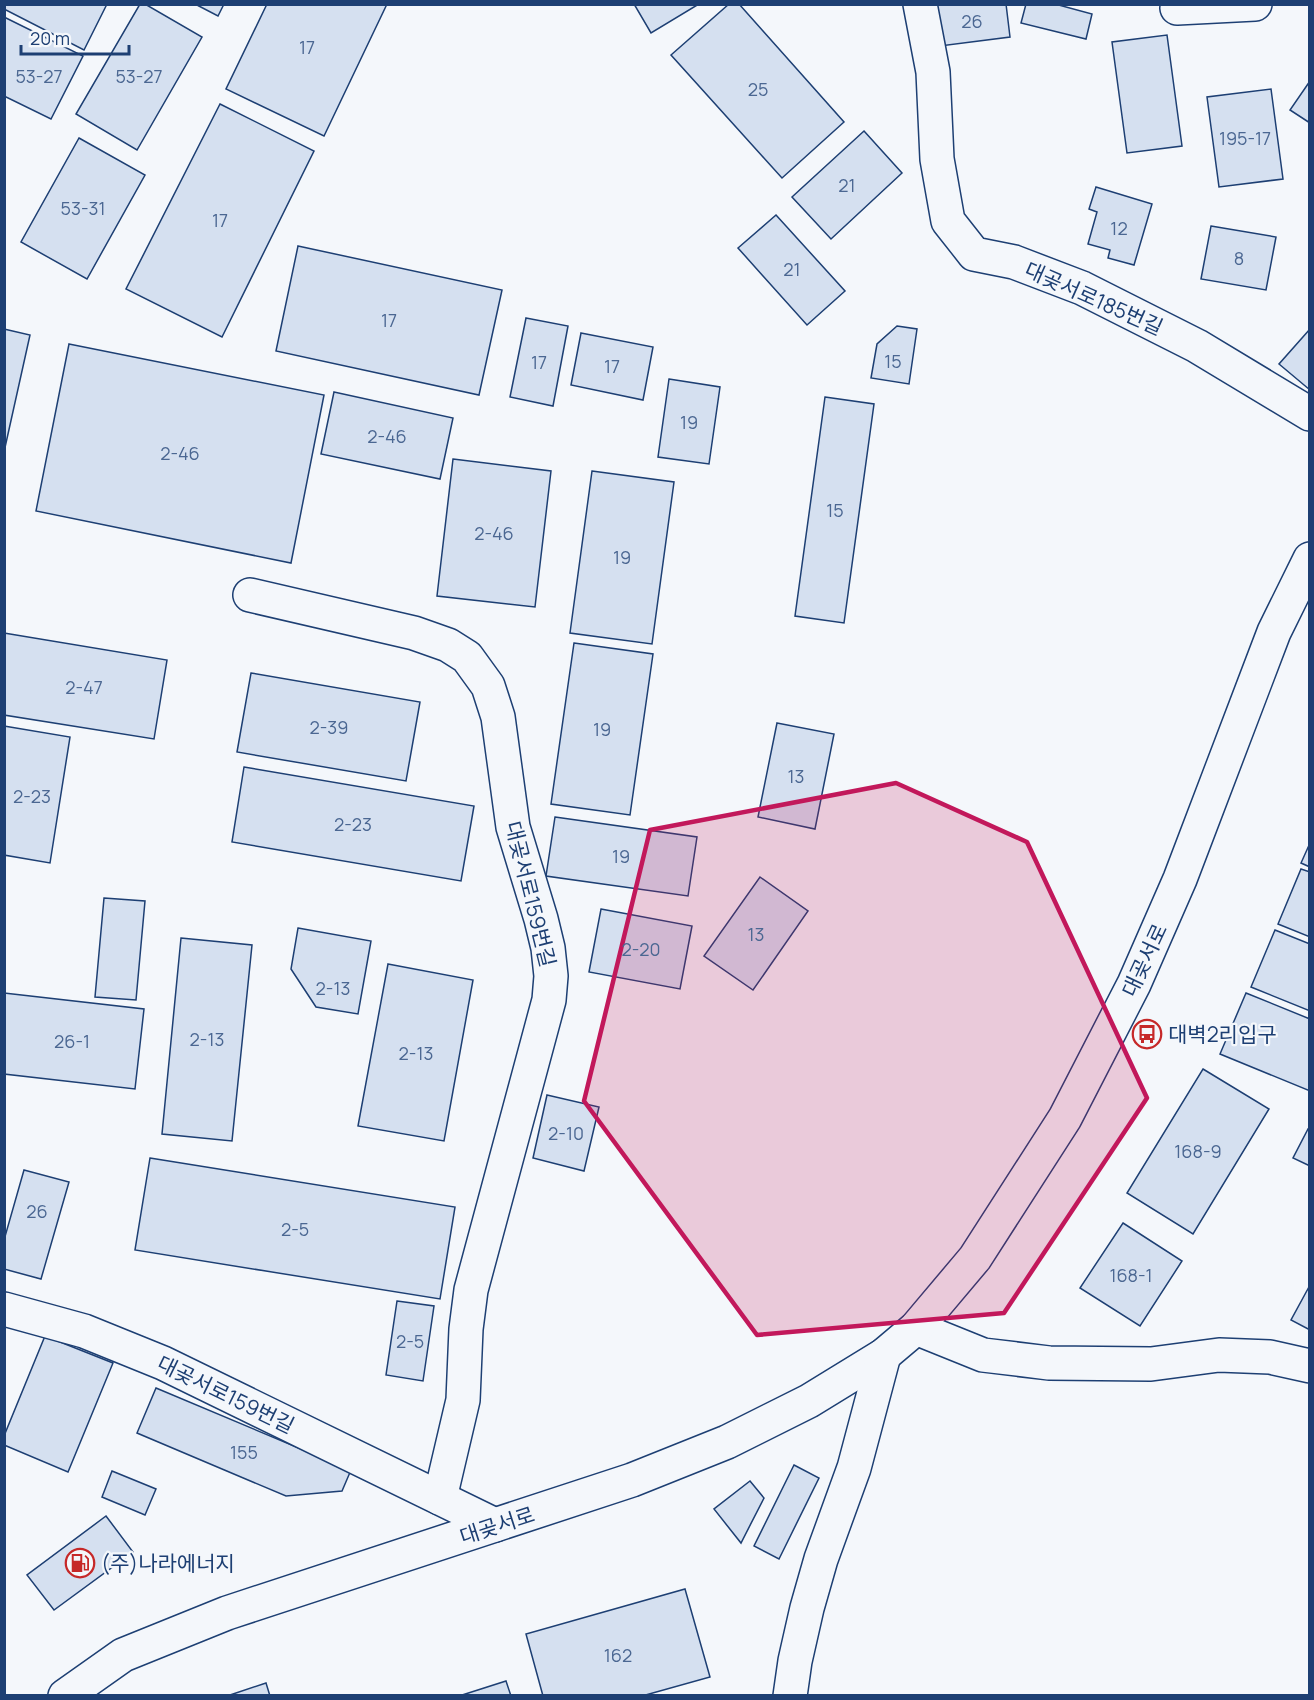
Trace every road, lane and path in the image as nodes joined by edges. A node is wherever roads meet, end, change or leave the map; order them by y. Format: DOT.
graph roads {
  1 [pos="920,4"];
  2 [pos="1255,4"];
  3 [pos="1177,8"];
  4 [pos="1310,414"];
  5 [pos="1310,559"];
  6 [pos="250,595"];
  7 [pos="4,1309"];
  8 [pos="916,1328"];
  9 [pos="884,1355"];
  10 [pos="1310,1366"];
  11 [pos="440,1498"];
  12 [pos="495,1525"];
  13 [pos="65,1695"];
  14 [pos="790,1695"];
  1 -- 4 [label="street, 대곶서로185번길"];
  2 -- 3 [label="street"];
  5 -- 8 [label="street, 대곶서로"];
  6 -- 11 [label="street, 대곶서로159번길"];
  7 -- 11 [label="street, 대곶서로159번길"];
  8 -- 9 [label="street, 대곶서로"];
  8 -- 10 [label="street"];
  9 -- 12 [label="street, 대곶서로"];
  9 -- 14 [label="street"];
  11 -- 12 [label="street, 대곶서로159번길"];
  12 -- 13 [label="street, 대곶서로"];
}
